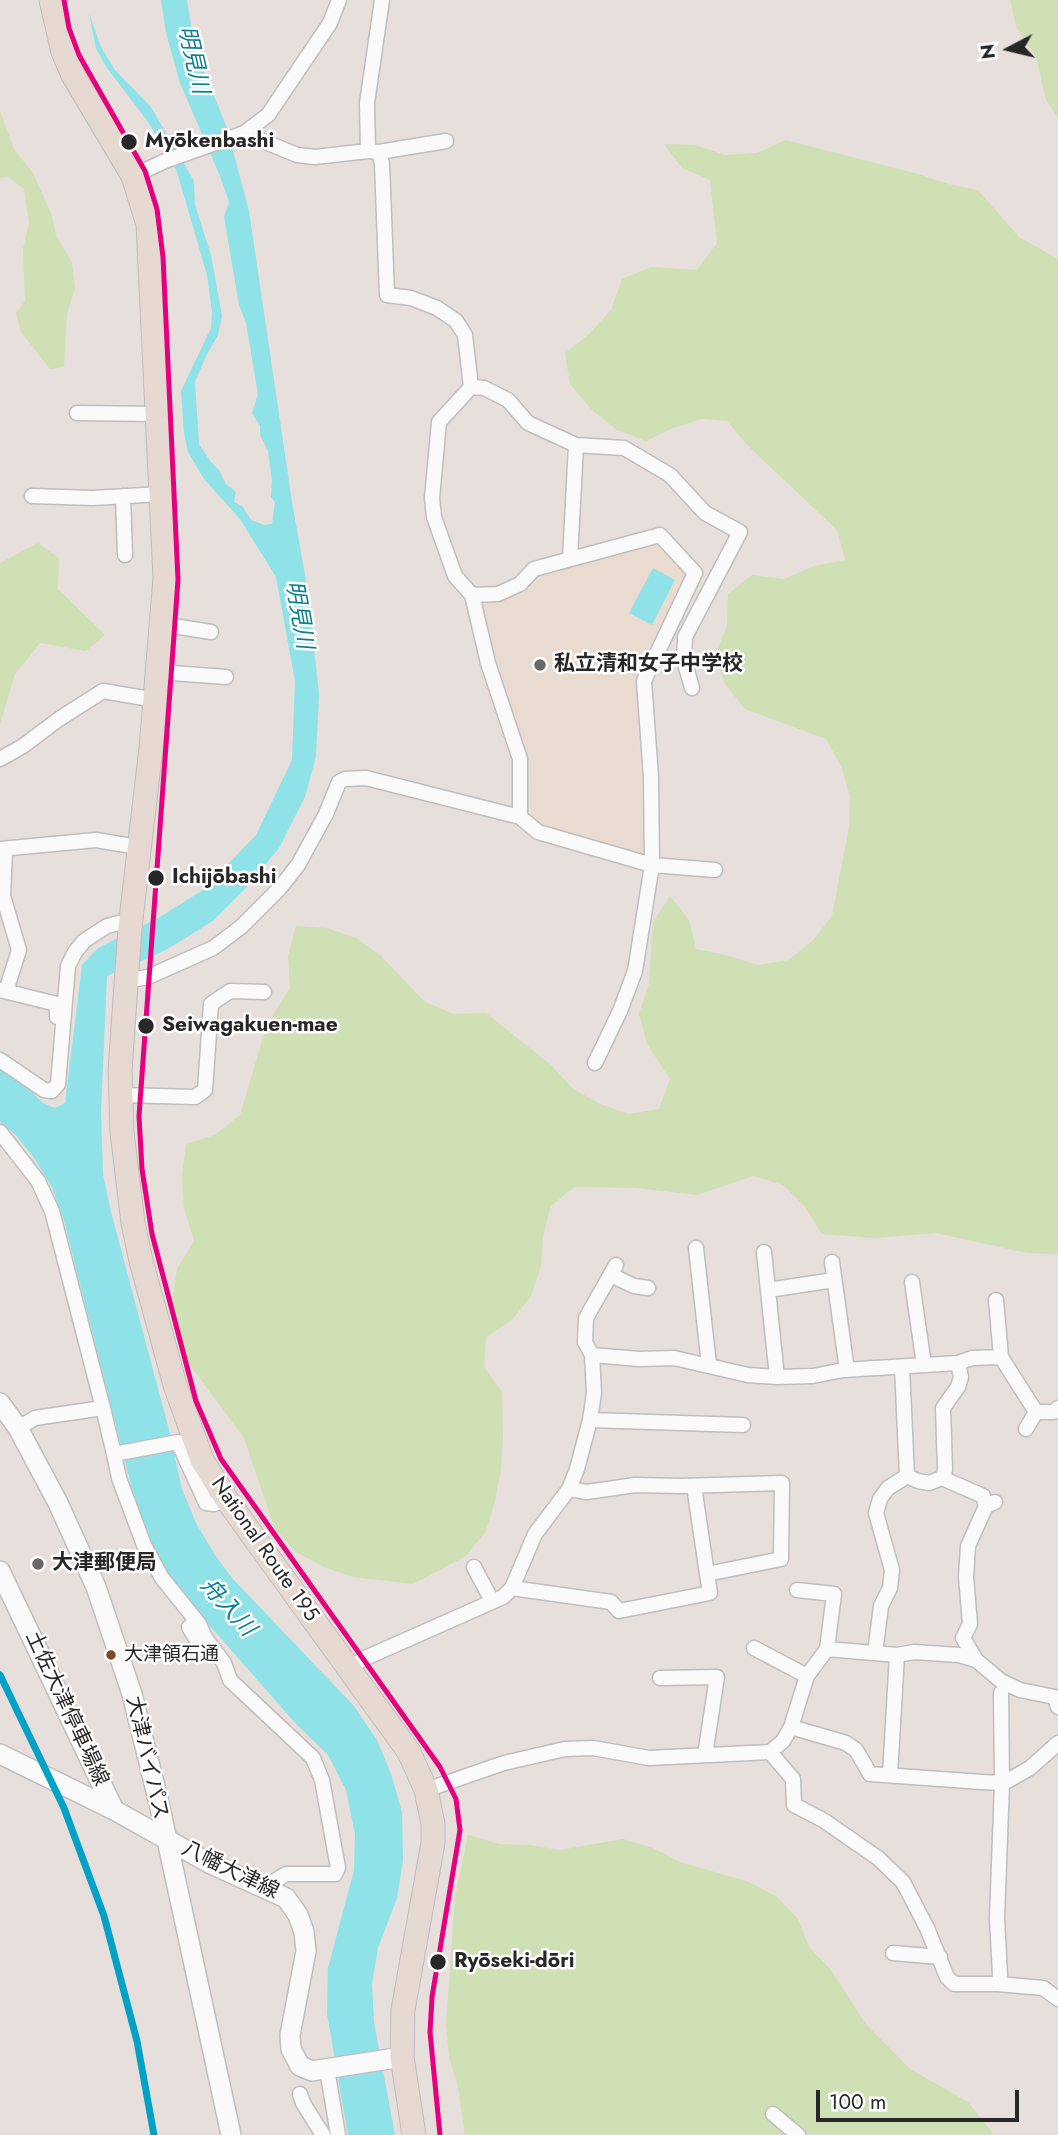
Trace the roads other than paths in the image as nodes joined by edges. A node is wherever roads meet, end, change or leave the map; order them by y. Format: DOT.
graph roads {
  1 [pos="51,0"];
  2 [pos="340,0"];
  3 [pos="382,0"];
  4 [pos="239,135"];
  5 [pos="446,141"];
  6 [pos="373,152"];
  7 [pos="134,176"];
  8 [pos="471,387"];
  9 [pos="77,413"];
  10 [pos="158,414"];
  11 [pos="576,445"];
  12 [pos="162,494"];
  13 [pos="32,496"];
  14 [pos="123,496"];
  15 [pos="125,555"];
  16 [pos="570,559"];
  17 [pos="472,595"];
  18 [pos="161,624"];
  19 [pos="211,632"];
  20 [pos="158,672"];
  21 [pos="226,677"];
  22 [pos="692,688"];
  23 [pos="156,700"];
  24 [pos="0,758"];
  25 [pos="520,817"];
  26 [pos="138,847"];
  27 [pos="2,850"];
  28 [pos="652,865"];
  29 [pos="715,870"];
  30 [pos="131,924"];
  31 [pos="126,976"];
  32 [pos="3,990"];
  33 [pos="264,992"];
  34 [pos="0,1060"];
  35 [pos="595,1063"];
  36 [pos="52,1091"];
  37 [pos="120,1095"];
  38 [pos="0,1132"];
  39 [pos="696,1248"];
  40 [pos="764,1252"];
  41 [pos="832,1262"];
  42 [pos="835,1280"];
  43 [pos="912,1282"];
  44 [pos="648,1289"];
  45 [pos="768,1290"];
  46 [pos="996,1300"];
  47 [pos="592,1355"];
  48 [pos="1001,1357"];
  49 [pos="958,1363"];
  50 [pos="709,1365"];
  51 [pos="924,1365"];
  52 [pos="902,1367"];
  53 [pos="847,1370"];
  54 [pos="777,1377"];
  55 [pos="0,1403"];
  56 [pos="103,1408"];
  57 [pos="1058,1408"];
  58 [pos="1036,1412"];
  59 [pos="590,1420"];
  60 [pos="743,1425"];
  61 [pos="18,1428"];
  62 [pos="1026,1429"];
  63 [pos="116,1454"];
  64 [pos="906,1476"];
  65 [pos="943,1478"];
  66 [pos="694,1486"];
  67 [pos="569,1489"];
  68 [pos="227,1500"];
  69 [pos="474,1567"];
  70 [pos="0,1571"];
  71 [pos="707,1574"];
  72 [pos="512,1588"];
  73 [pos="797,1590"];
  74 [pos="492,1601"];
  75 [pos="188,1627"];
  76 [pos="754,1648"];
  77 [pos="827,1649"];
  78 [pos="875,1653"];
  79 [pos="897,1655"];
  80 [pos="976,1660"];
  81 [pos="350,1669"];
  82 [pos="807,1676"];
  83 [pos="660,1678"];
  84 [pos="230,1680"];
  85 [pos="1001,1693"];
  86 [pos="1058,1707"];
  87 [pos="791,1727"];
  88 [pos="1058,1743"];
  89 [pos="770,1752"];
  90 [pos="0,1754"];
  91 [pos="705,1755"];
  92 [pos="891,1775"];
  93 [pos="1002,1783"];
  94 [pos="426,1790"];
  95 [pos="114,1810"];
  96 [pos="165,1839"];
  97 [pos="270,1891"];
  98 [pos="893,1953"];
  99 [pos="940,1957"];
  100 [pos="998,1984"];
  101 [pos="1058,1999"];
  102 [pos="392,2058"];
  103 [pos="329,2068"];
  104 [pos="300,2094"];
  105 [pos="773,2114"];
  106 [pos="231,2135"];
  107 [pos="323,2135"];
  108 [pos="338,2135"];
  109 [pos="414,2135"];
  110 [pos="798,2135"];
  1 -- 7 [label="highway, National Route 195"];
  2 -- 4 [label="street"];
  3 -- 6 [label="street"];
  4 -- 6 [label="street"];
  4 -- 7 [label="street"];
  5 -- 6 [label="street"];
  6 -- 8 [label="street"];
  7 -- 10 [label="highway, National Route 195"];
  8 -- 11 [label="street"];
  8 -- 17 [label="street"];
  9 -- 10 [label="street"];
  10 -- 12 [label="highway, National Route 195"];
  11 -- 16 [label="street"];
  11 -- 22 [label="street"];
  12 -- 14 [label="street"];
  12 -- 18 [label="highway, National Route 195"];
  13 -- 14 [label="street"];
  14 -- 15 [label="street"];
  16 -- 17 [label="street"];
  16 -- 28 [label="street"];
  17 -- 25 [label="street"];
  18 -- 19 [label="street"];
  18 -- 20 [label="highway, National Route 195"];
  20 -- 21 [label="street"];
  20 -- 23 [label="highway, National Route 195"];
  23 -- 24 [label="street"];
  23 -- 26 [label="highway, National Route 195"];
  25 -- 28 [label="street"];
  25 -- 31 [label="street"];
  26 -- 27 [label="street"];
  26 -- 30 [label="highway, National Route 195"];
  27 -- 32 [label="street"];
  28 -- 29 [label="street"];
  28 -- 35 [label="street"];
  30 -- 31 [label="highway, National Route 195"];
  30 -- 36 [label="street"];
  31 -- 37 [label="highway, National Route 195"];
  32 -- 36 [label="street"];
  33 -- 37 [label="street"];
  34 -- 36 [label="street"];
  37 -- 68 [label="highway, National Route 195"];
  38 -- 56 [label="street"];
  39 -- 50 [label="street"];
  40 -- 45 [label="street"];
  41 -- 42 [label="street"];
  42 -- 45 [label="street"];
  42 -- 53 [label="street"];
  43 -- 51 [label="street"];
  44 -- 47 [label="street"];
  45 -- 54 [label="street"];
  46 -- 48 [label="street"];
  47 -- 50 [label="street"];
  47 -- 59 [label="street"];
  48 -- 49 [label="street"];
  48 -- 58 [label="street"];
  49 -- 51 [label="street"];
  49 -- 65 [label="street"];
  50 -- 54 [label="street"];
  51 -- 52 [label="street"];
  52 -- 53 [label="street"];
  52 -- 64 [label="street"];
  53 -- 54 [label="street"];
  55 -- 61 [label="main road, 大津バイパス"];
  56 -- 61 [label="street"];
  56 -- 63 [label="street"];
  57 -- 58 [label="street"];
  58 -- 62 [label="street"];
  59 -- 60 [label="street"];
  59 -- 67 [label="street"];
  61 -- 96 [label="main road, 大津バイパス"];
  63 -- 68 [label="street"];
  63 -- 84 [label="street"];
  64 -- 65 [label="street"];
  64 -- 78 [label="street"];
  65 -- 80 [label="street"];
  66 -- 67 [label="street"];
  66 -- 71 [label="street"];
  66 -- 71 [label="street"];
  67 -- 72 [label="street"];
  68 -- 81 [label="highway, National Route 195"];
  69 -- 74 [label="street"];
  70 -- 95 [label="main road, 土佐大津停車場線"];
  71 -- 72 [label="street"];
  72 -- 74 [label="street"];
  73 -- 77 [label="street"];
  74 -- 81 [label="street"];
  75 -- 84 [label="street"];
  76 -- 82 [label="street"];
  77 -- 78 [label="street"];
  77 -- 82 [label="street"];
  78 -- 79 [label="street"];
  79 -- 80 [label="street"];
  79 -- 92 [label="street"];
  80 -- 86 [label="street"];
  81 -- 94 [label="highway, National Route 195"];
  82 -- 87 [label="street"];
  83 -- 91 [label="street"];
  84 -- 97 [label="street"];
  85 -- 93 [label="street"];
  87 -- 89 [label="street"];
  87 -- 92 [label="street"];
  88 -- 93 [label="street"];
  89 -- 91 [label="street"];
  89 -- 99 [label="street"];
  90 -- 95 [label="main road, 八幡大津線"];
  91 -- 94 [label="street"];
  92 -- 93 [label="street"];
  93 -- 100 [label="street"];
  94 -- 102 [label="highway, National Route 195"];
  95 -- 96 [label="main road, 八幡大津線"];
  96 -- 97 [label="main road, 八幡大津線"];
  96 -- 106 [label="main road, 大津バイパス"];
  97 -- 103 [label="main road, 八幡大津線"];
  98 -- 99 [label="street"];
  99 -- 100 [label="street"];
  100 -- 101 [label="street"];
  102 -- 103 [label="main road, 八幡大津線"];
  102 -- 109 [label="highway, National Route 195"];
  103 -- 108 [label="street"];
  104 -- 107 [label="street"];
  105 -- 110 [label="street"];
}
